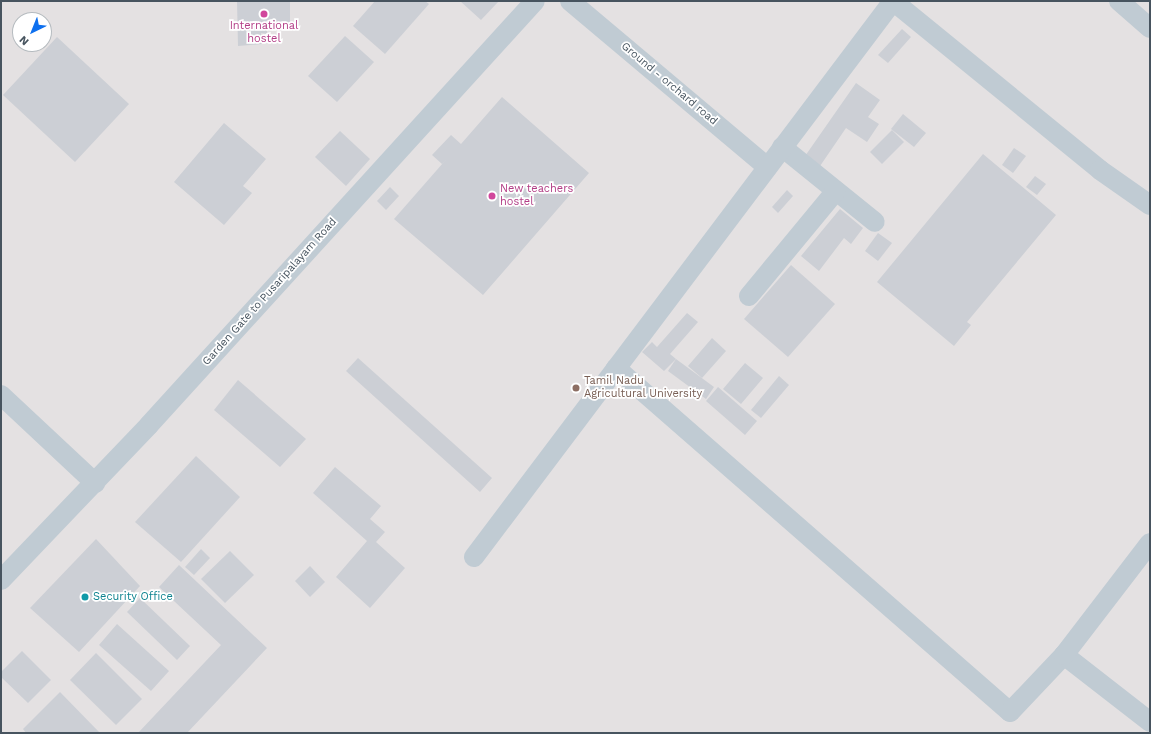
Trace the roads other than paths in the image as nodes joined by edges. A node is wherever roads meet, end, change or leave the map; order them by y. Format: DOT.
graph roads {
  1 [pos="535,1"];
  2 [pos="570,1"];
  3 [pos="893,1"];
  4 [pos="1119,1"];
  5 [pos="1150,28"];
  6 [pos="782,147"];
  7 [pos="767,167"];
  8 [pos="836,191"];
  9 [pos="1150,205"];
  10 [pos="874,222"];
  11 [pos="749,296"];
  12 [pos="616,368"];
  13 [pos="1,394"];
  14 [pos="95,483"];
  15 [pos="1150,544"];
  16 [pos="474,556"];
  17 [pos="1,580"];
  18 [pos="1064,655"];
  19 [pos="1150,722"];
  1 -- 14 [label="street, Garden Gate to Pusaripalayam Road"];
  2 -- 7 [label="street, Ground - orchard road"];
  3 -- 6 [label="street"];
  3 -- 9 [label="street"];
  4 -- 5 [label="street"];
  6 -- 7 [label="street"];
  6 -- 8 [label="street"];
  7 -- 12 [label="street"];
  8 -- 10 [label="street"];
  8 -- 11 [label="street"];
  12 -- 16 [label="street"];
  12 -- 18 [label="street"];
  13 -- 14 [label="street"];
  14 -- 17 [label="street, Garden Gate to Pusaripalayam Road"];
  15 -- 18 [label="street"];
  18 -- 19 [label="street"];
}
